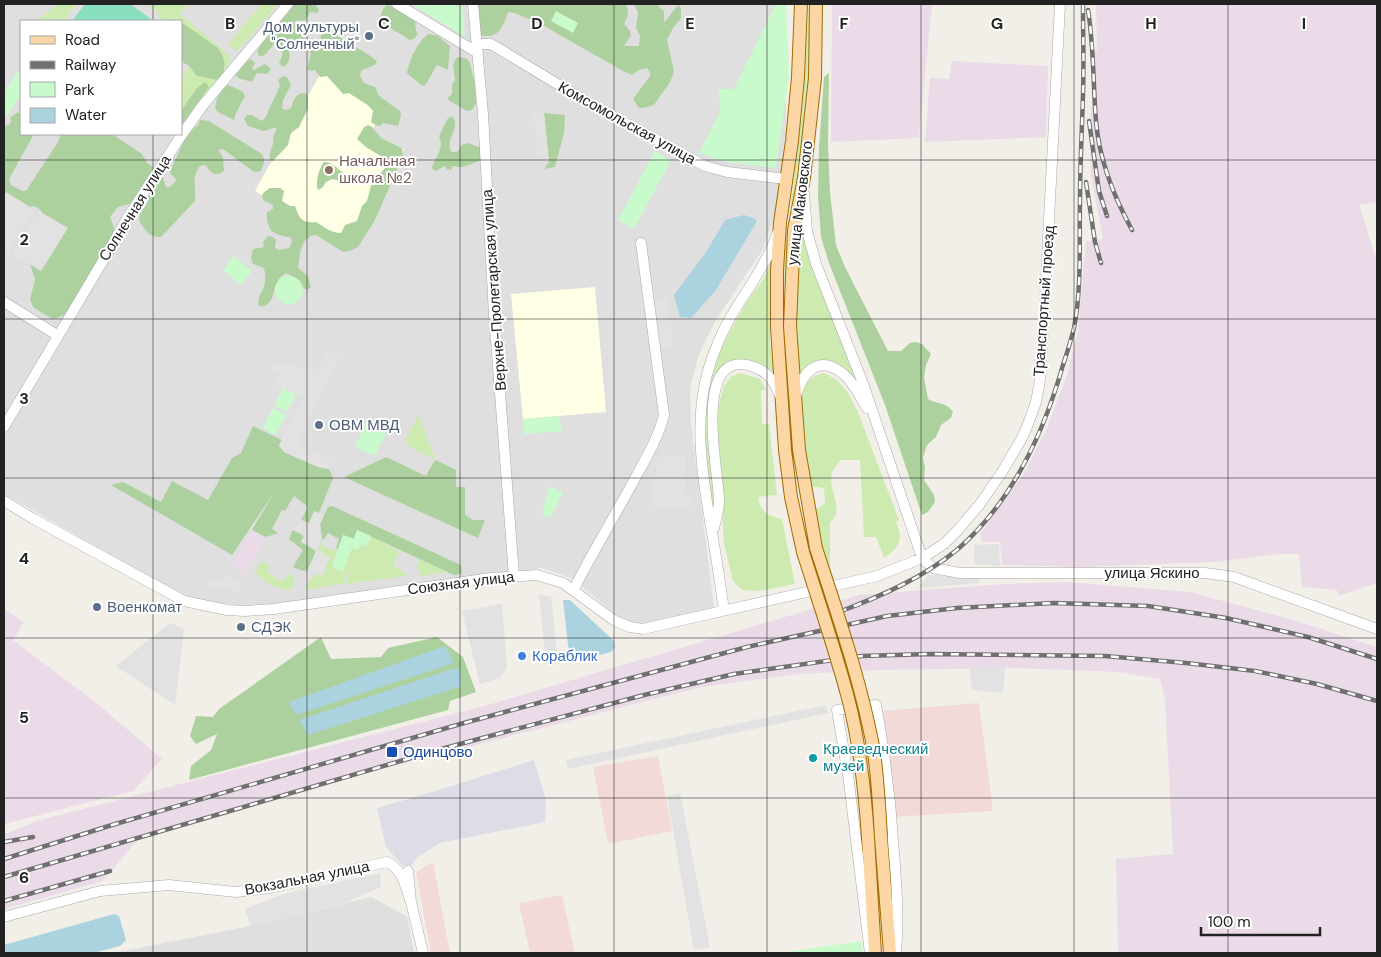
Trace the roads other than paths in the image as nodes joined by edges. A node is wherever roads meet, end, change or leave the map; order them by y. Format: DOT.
graph roads {
  1 [pos="288,4"];
  2 [pos="397,4"];
  3 [pos="473,4"];
  4 [pos="801,4"];
  5 [pos="816,4"];
  6 [pos="1060,4"];
  7 [pos="478,49"];
  8 [pos="182,135"];
  9 [pos="182,135"];
  10 [pos="804,178"];
  11 [pos="786,179"];
  12 [pos="780,223"];
  13 [pos="641,243"];
  14 [pos="4,302"];
  15 [pos="57,335"];
  16 [pos="788,402"];
  17 [pos="874,417"];
  18 [pos="4,427"];
  19 [pos="4,500"];
  20 [pos="713,536"];
  21 [pos="922,558"];
  22 [pos="514,576"];
  23 [pos="574,589"];
  24 [pos="724,610"];
  25 [pos="1377,629"];
  26 [pos="875,838"];
  27 [pos="4,917"];
  28 [pos="423,953"];
  29 [pos="870,953"];
  30 [pos="876,953"];
  31 [pos="890,953"];
  32 [pos="896,953"];
  1 -- 8 [label="street, Солнечная улица"];
  2 -- 7 [label="street, Комсомольская улица"];
  3 -- 7 [label="street, Верхне-Пролетарская улица"];
  4 -- 11 [label="main road, улица Маковского"];
  5 -- 10 [label="main road, улица Маковского"];
  6 -- 21 [label="street, Транспортный проезд"];
  7 -- 11 [label="street, Комсомольская улица"];
  7 -- 22 [label="street, Верхне-Пролетарская улица"];
  9 -- 15 [label="street, Солнечная улица"];
  10 -- 16 [label="main road, улица Маковского"];
  10 -- 17 [label="street"];
  11 -- 12 [label="main road, улица Маковского"];
  12 -- 16 [label="main road, улица Маковского"];
  12 -- 20 [label="street"];
  13 -- 23 [label="street"];
  14 -- 15 [label="street"];
  15 -- 18 [label="street, Солнечная улица"];
  16 -- 17 [label="street"];
  16 -- 20 [label="street"];
  16 -- 26 [label="main road, bridge"];
  16 -- 26 [label="main road, bridge"];
  17 -- 21 [label="street"];
  19 -- 22 [label="street, Союзная улица"];
  20 -- 24 [label="street"];
  21 -- 24 [label="street, Союзная улица"];
  21 -- 25 [label="street, улица Яскино"];
  22 -- 23 [label="street, Союзная улица"];
  23 -- 24 [label="street, Союзная улица"];
  26 -- 30 [label="main road"];
  26 -- 31 [label="main road"];
  27 -- 28 [label="street, Вокзальная улица"];
  29 -- 32 [label="street"];
}
